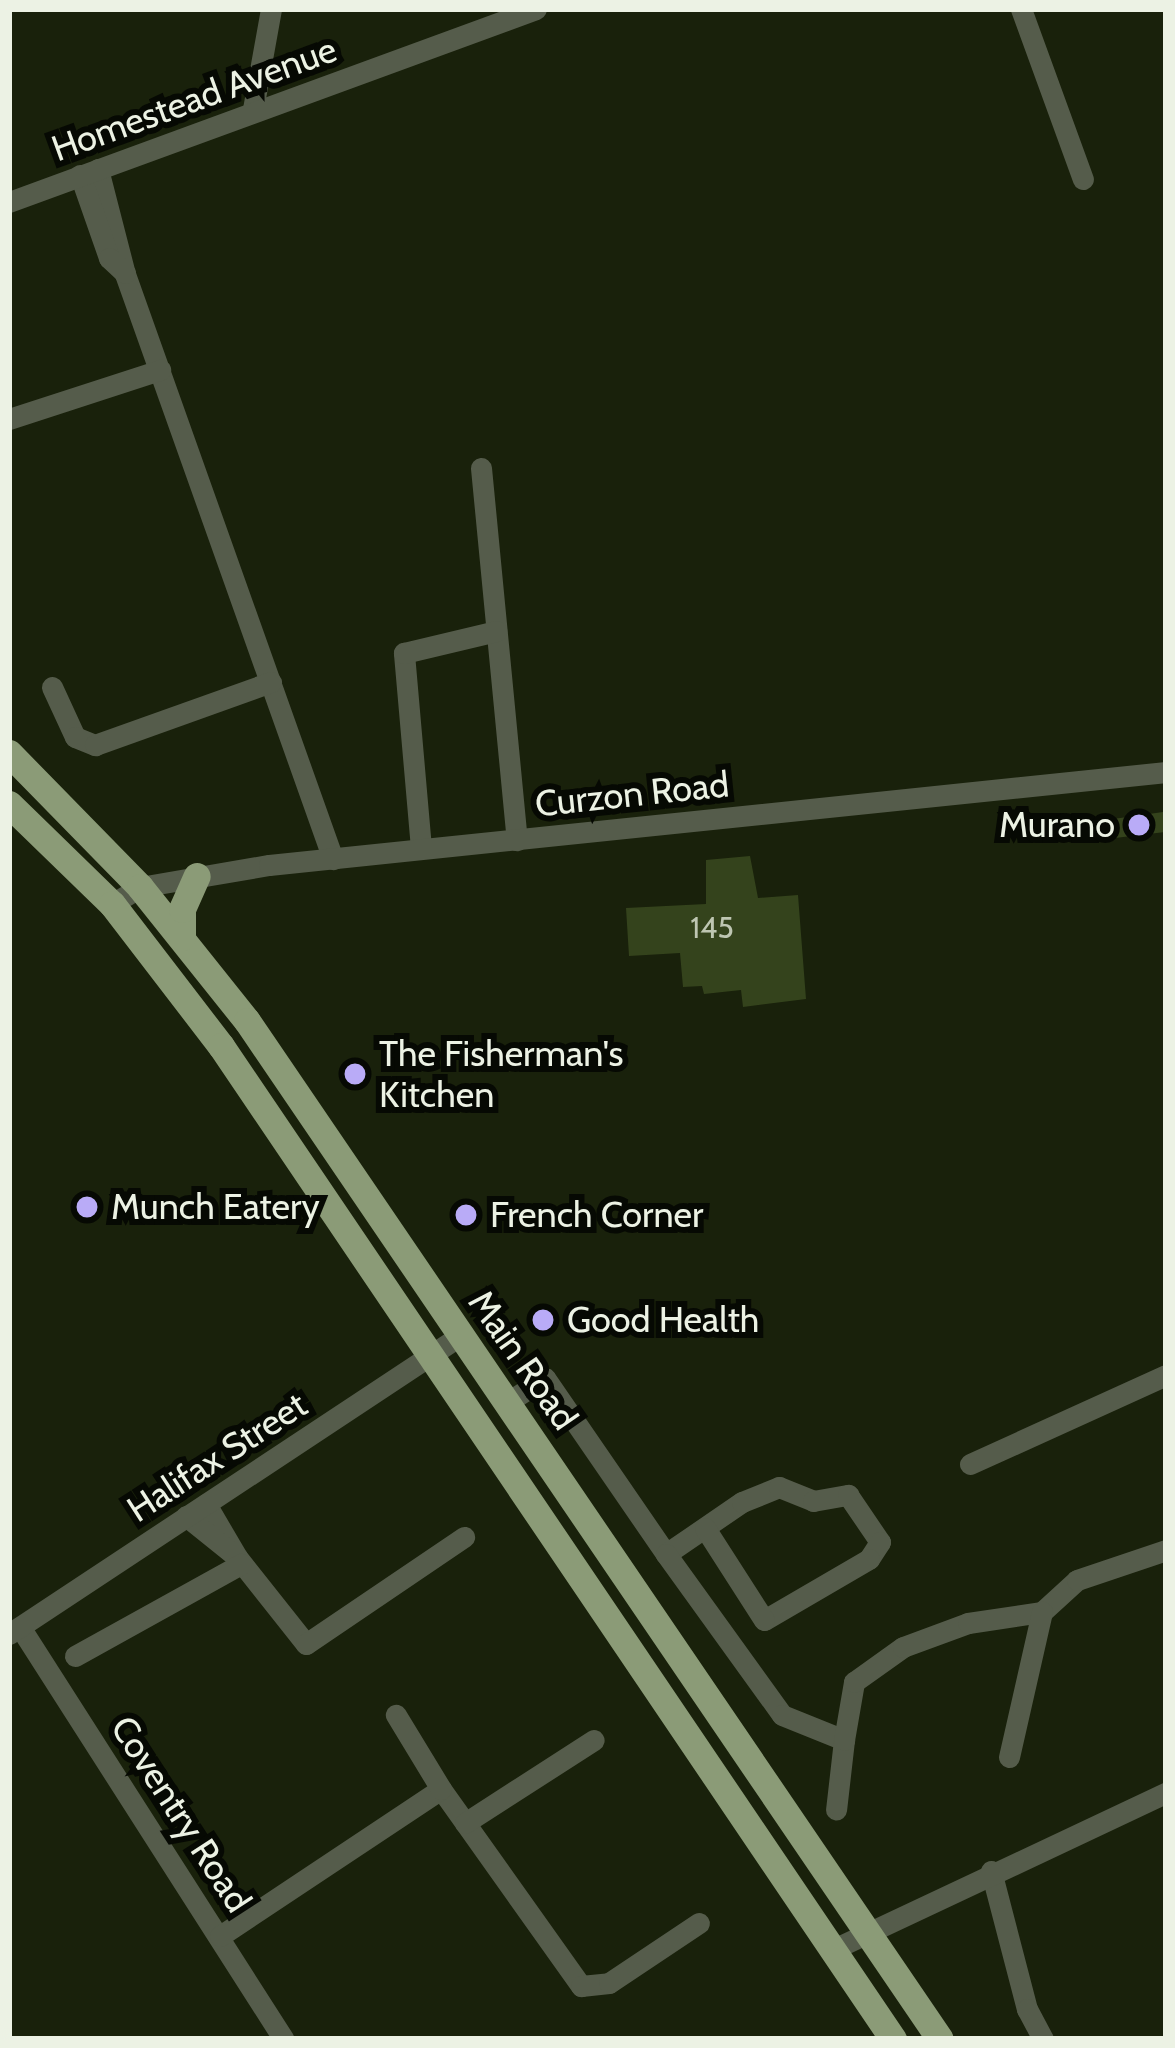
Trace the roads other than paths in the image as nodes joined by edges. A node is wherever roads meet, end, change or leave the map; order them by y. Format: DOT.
graph roads {
  1 [pos="271,9"];
  2 [pos="536,9"];
  3 [pos="1021,9"];
  4 [pos="253,110"];
  5 [pos="89,172"];
  6 [pos="1083,179"];
  7 [pos="9,202"];
  8 [pos="160,370"];
  9 [pos="9,419"];
  10 [pos="481,467"];
  11 [pos="496,631"];
  12 [pos="271,682"];
  13 [pos="52,687"];
  14 [pos="9,753"];
  15 [pos="1166,772"];
  16 [pos="9,804"];
  17 [pos="517,840"];
  18 [pos="421,848"];
  19 [pos="338,858"];
  20 [pos="196,875"];
  21 [pos="140,887"];
  22 [pos="112,904"];
  23 [pos="182,938"];
  24 [pos="461,1335"];
  25 [pos="432,1357"];
  26 [pos="1166,1375"];
  27 [pos="508,1402"];
  28 [pos="970,1464"];
  29 [pos="206,1504"];
  30 [pos="186,1516"];
  31 [pos="705,1528"];
  32 [pos="464,1538"];
  33 [pos="1166,1550"];
  34 [pos="666,1554"];
  35 [pos="239,1560"];
  36 [pos="1042,1612"];
  37 [pos="15,1630"];
  38 [pos="75,1656"];
  39 [pos="396,1715"];
  40 [pos="594,1740"];
  41 [pos="844,1740"];
  42 [pos="1009,1757"];
  43 [pos="441,1789"];
  44 [pos="1166,1793"];
  45 [pos="836,1810"];
  46 [pos="465,1823"];
  47 [pos="991,1871"];
  48 [pos="699,1923"];
  49 [pos="869,1929"];
  50 [pos="220,1936"];
  51 [pos="836,1948"];
  52 [pos="275,2036"];
  53 [pos="893,2039"];
  54 [pos="940,2039"];
  55 [pos="1043,2039"];
  1 -- 4 [label="street"];
  2 -- 4 [label="street, Homestead Avenue"];
  3 -- 6 [label="street"];
  4 -- 5 [label="street, Homestead Avenue"];
  5 -- 7 [label="street, Homestead Avenue"];
  5 -- 8 [label="street"];
  8 -- 9 [label="street"];
  8 -- 12 [label="street"];
  10 -- 11 [label="street"];
  11 -- 17 [label="street"];
  11 -- 18 [label="street"];
  12 -- 13 [label="street"];
  12 -- 19 [label="street"];
  14 -- 21 [label="main road, Main Road"];
  15 -- 17 [label="street, Curzon Road"];
  16 -- 22 [label="main road, Main Road"];
  17 -- 18 [label="street, Curzon Road"];
  18 -- 19 [label="street, Curzon Road"];
  19 -- 20 [label="street, Curzon Road"];
  20 -- 21 [label="street, Curzon Road"];
  20 -- 23 [label="main road"];
  21 -- 22 [label="street, Curzon Road"];
  21 -- 23 [label="main road, Main Road"];
  22 -- 25 [label="main road, Main Road"];
  23 -- 24 [label="main road, Main Road"];
  24 -- 25 [label="street, Halifax Street"];
  24 -- 27 [label="main road, Main Road"];
  25 -- 29 [label="street, Halifax Street"];
  25 -- 51 [label="main road, Main Road"];
  26 -- 28 [label="street"];
  27 -- 34 [label="street"];
  27 -- 49 [label="main road, Main Road"];
  29 -- 30 [label="street, Halifax Street"];
  29 -- 35 [label="street"];
  30 -- 35 [label="street"];
  30 -- 37 [label="street, Halifax Street"];
  31 -- 31 [label="street"];
  31 -- 34 [label="street"];
  32 -- 35 [label="street"];
  33 -- 36 [label="street"];
  34 -- 41 [label="street"];
  35 -- 38 [label="street"];
  36 -- 41 [label="street"];
  36 -- 42 [label="street"];
  37 -- 50 [label="street, Coventry Road"];
  39 -- 43 [label="street"];
  40 -- 46 [label="street"];
  41 -- 45 [label="street"];
  43 -- 46 [label="street"];
  43 -- 50 [label="street"];
  44 -- 47 [label="street"];
  46 -- 48 [label="street"];
  47 -- 49 [label="street"];
  47 -- 55 [label="street"];
  49 -- 51 [label="street"];
  49 -- 54 [label="main road, Main Road"];
  50 -- 52 [label="street, Coventry Road"];
  51 -- 53 [label="main road, Main Road"];
}
